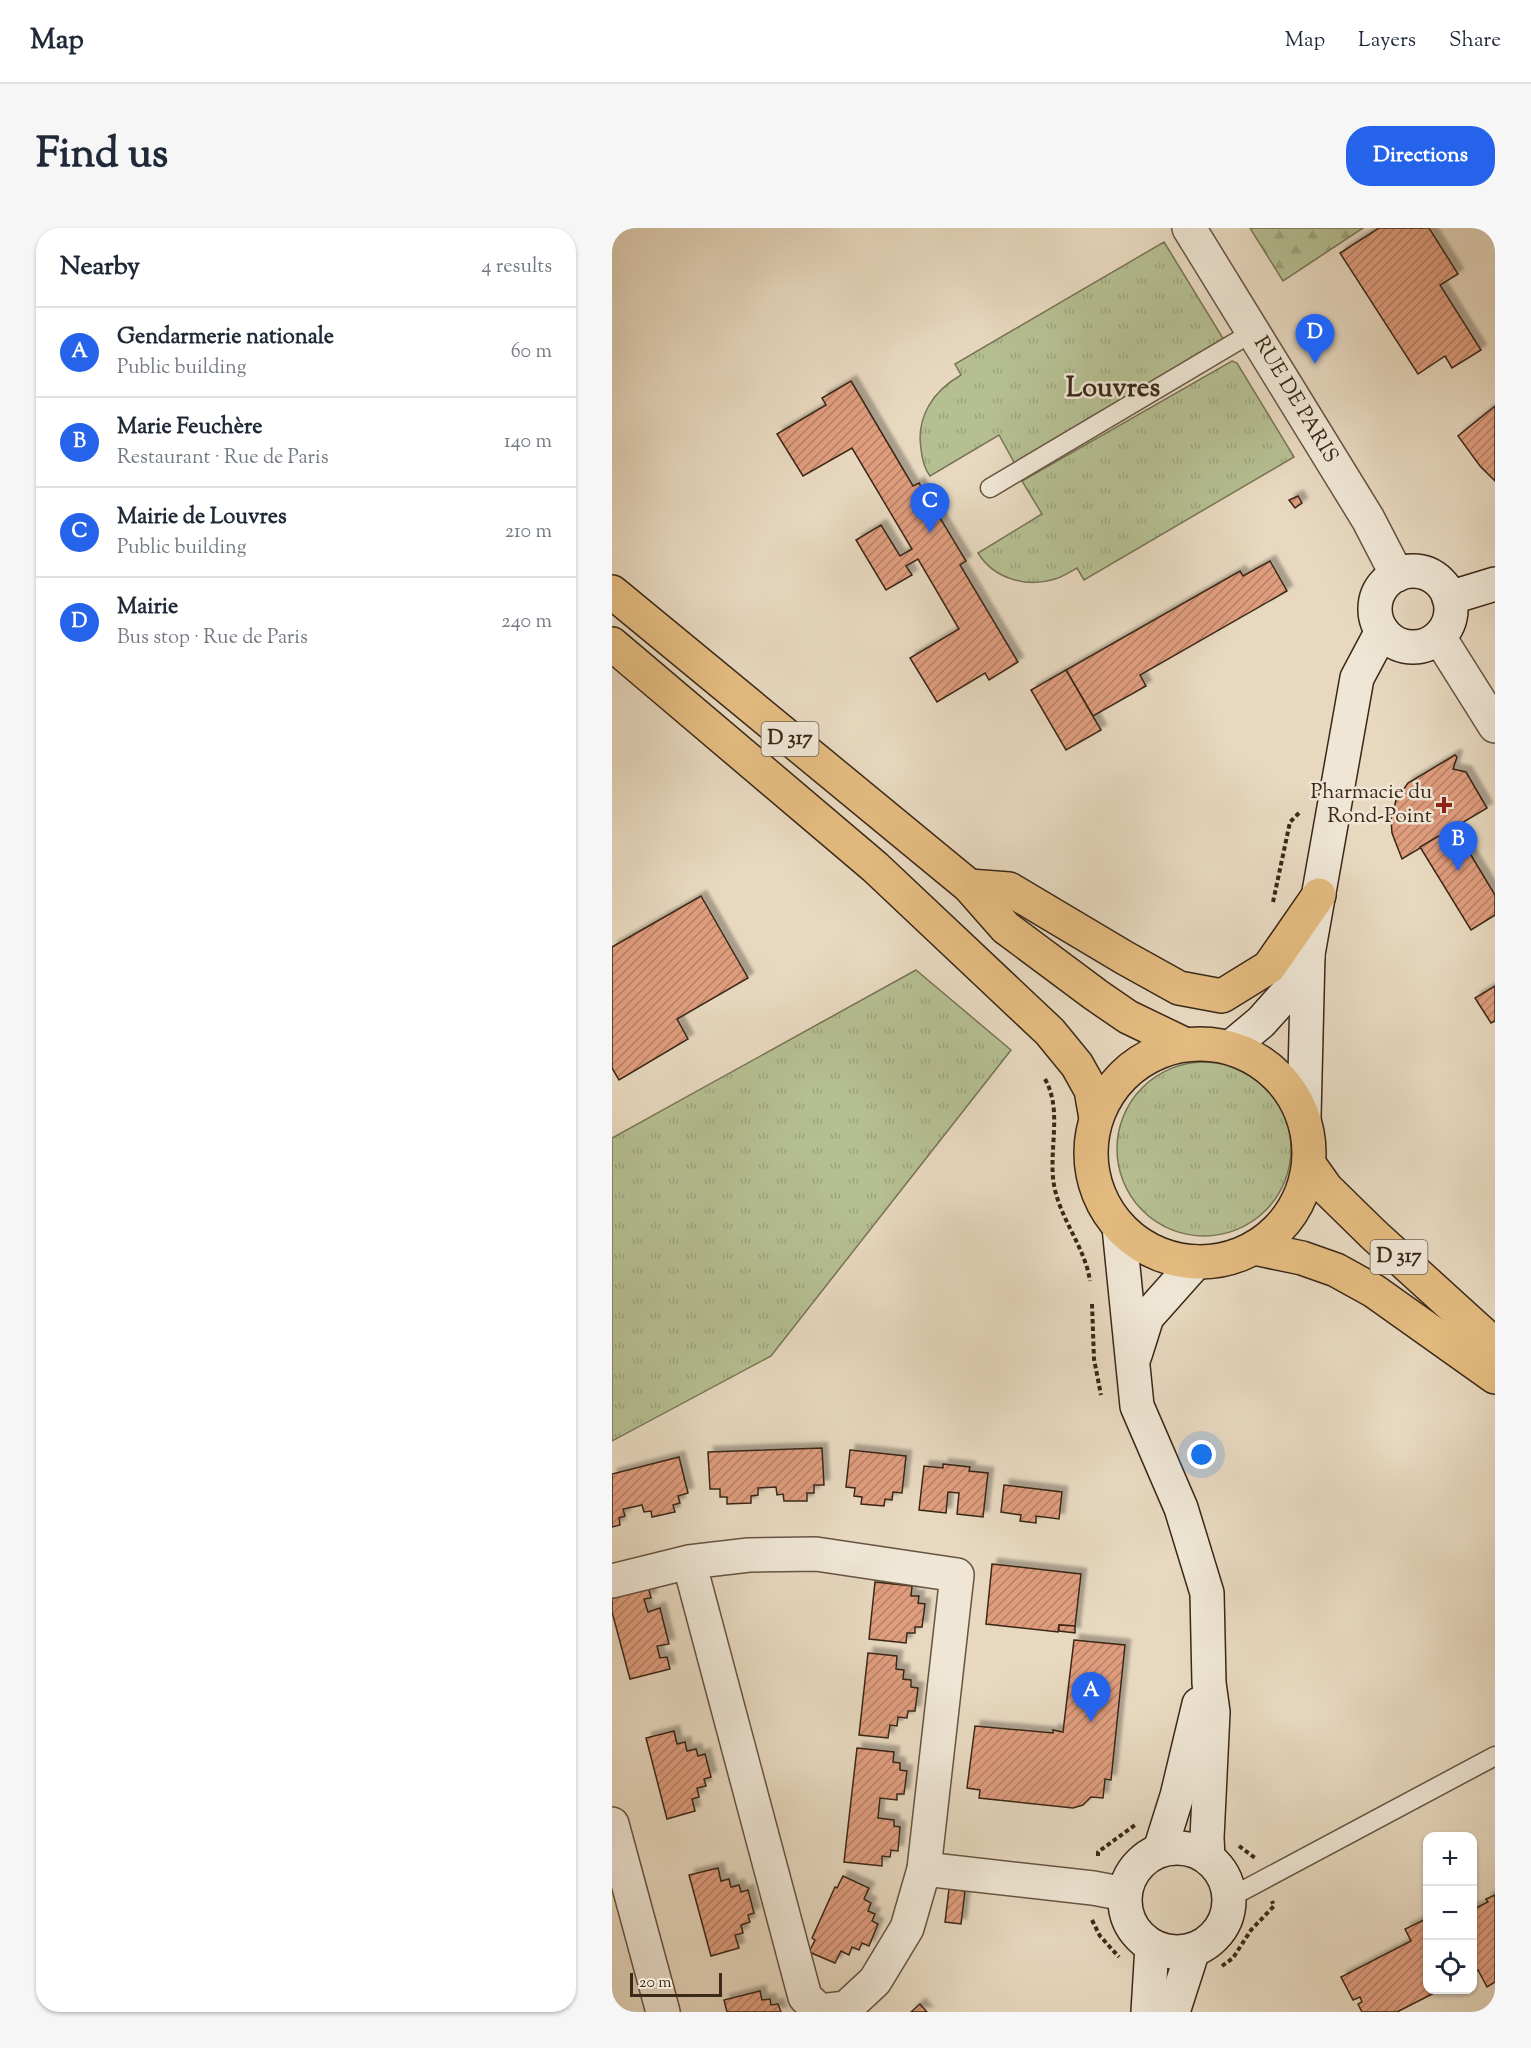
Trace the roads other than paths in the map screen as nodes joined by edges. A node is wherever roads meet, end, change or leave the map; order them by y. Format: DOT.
graph roads {
  1 [pos="1189,228"];
  2 [pos="1253,332"];
  3 [pos="990,488"];
  4 [pos="1397,574"];
  5 [pos="1495,584"];
  6 [pos="612,592"];
  7 [pos="1449,598"];
  8 [pos="1382,631"];
  9 [pos="1439,637"];
  10 [pos="612,644"];
  11 [pos="1495,726"];
  12 [pos="969,886"];
  13 [pos="1319,895"];
  14 [pos="1308,954"];
  15 [pos="1184,1044"];
  16 [pos="1231,1047"];
  17 [pos="1304,1116"];
  18 [pos="1096,1118"];
  19 [pos="1309,1164"];
  20 [pos="1119,1227"];
  21 [pos="1254,1248"];
  22 [pos="1196,1262"];
  23 [pos="1495,1345"];
  24 [pos="1131,1365"];
  25 [pos="1495,1377"];
  26 [pos="689,1562"];
  27 [pos="612,1581"];
  28 [pos="1209,1683"];
  29 [pos="1495,1756"];
  30 [pos="612,1824"];
  31 [pos="1160,1850"];
  32 [pos="1208,1858"];
  33 [pos="924,1869"];
  34 [pos="1125,1894"];
  35 [pos="1229,1898"];
  36 [pos="1152,1947"];
  37 [pos="1206,1959"];
  38 [pos="663,2012"];
  39 [pos="1148,2012"];
  40 [pos="1173,2012"];
  1 -- 2 [label="street, RUE DE PARIS"];
  2 -- 3 [label="lane"];
  2 -- 4 [label="street, RUE DE PARIS"];
  4 -- 7 [label="street"];
  4 -- 8 [label="street"];
  5 -- 7 [label="street"];
  6 -- 12 [label="main road, D 317"];
  7 -- 9 [label="street"];
  8 -- 9 [label="street"];
  8 -- 13 [label="street"];
  9 -- 11 [label="street"];
  10 -- 18 [label="main road, D 317"];
  12 -- 13 [label="main road"];
  12 -- 15 [label="main road, D 317"];
  13 -- 14 [label="street"];
  14 -- 16 [label="street"];
  14 -- 17 [label="street"];
  15 -- 16 [label="main road"];
  15 -- 18 [label="main road"];
  16 -- 17 [label="main road"];
  17 -- 19 [label="main road"];
  18 -- 20 [label="main road"];
  19 -- 21 [label="main road"];
  19 -- 23 [label="main road, D 317"];
  20 -- 22 [label="main road"];
  20 -- 24 [label="street"];
  21 -- 22 [label="main road"];
  21 -- 25 [label="main road, D 317"];
  22 -- 24 [label="street"];
  24 -- 28 [label="street"];
  26 -- 27 [label="street"];
  26 -- 33 [label="street"];
  26 -- 33 [label="street"];
  28 -- 31 [label="street"];
  28 -- 32 [label="street"];
  29 -- 35 [label="lane"];
  30 -- 38 [label="street"];
  31 -- 32 [label="street"];
  31 -- 34 [label="street"];
  32 -- 35 [label="street"];
  33 -- 34 [label="street"];
  34 -- 36 [label="street"];
  35 -- 37 [label="street"];
  36 -- 37 [label="street"];
  36 -- 39 [label="street"];
  37 -- 40 [label="street"];
}
